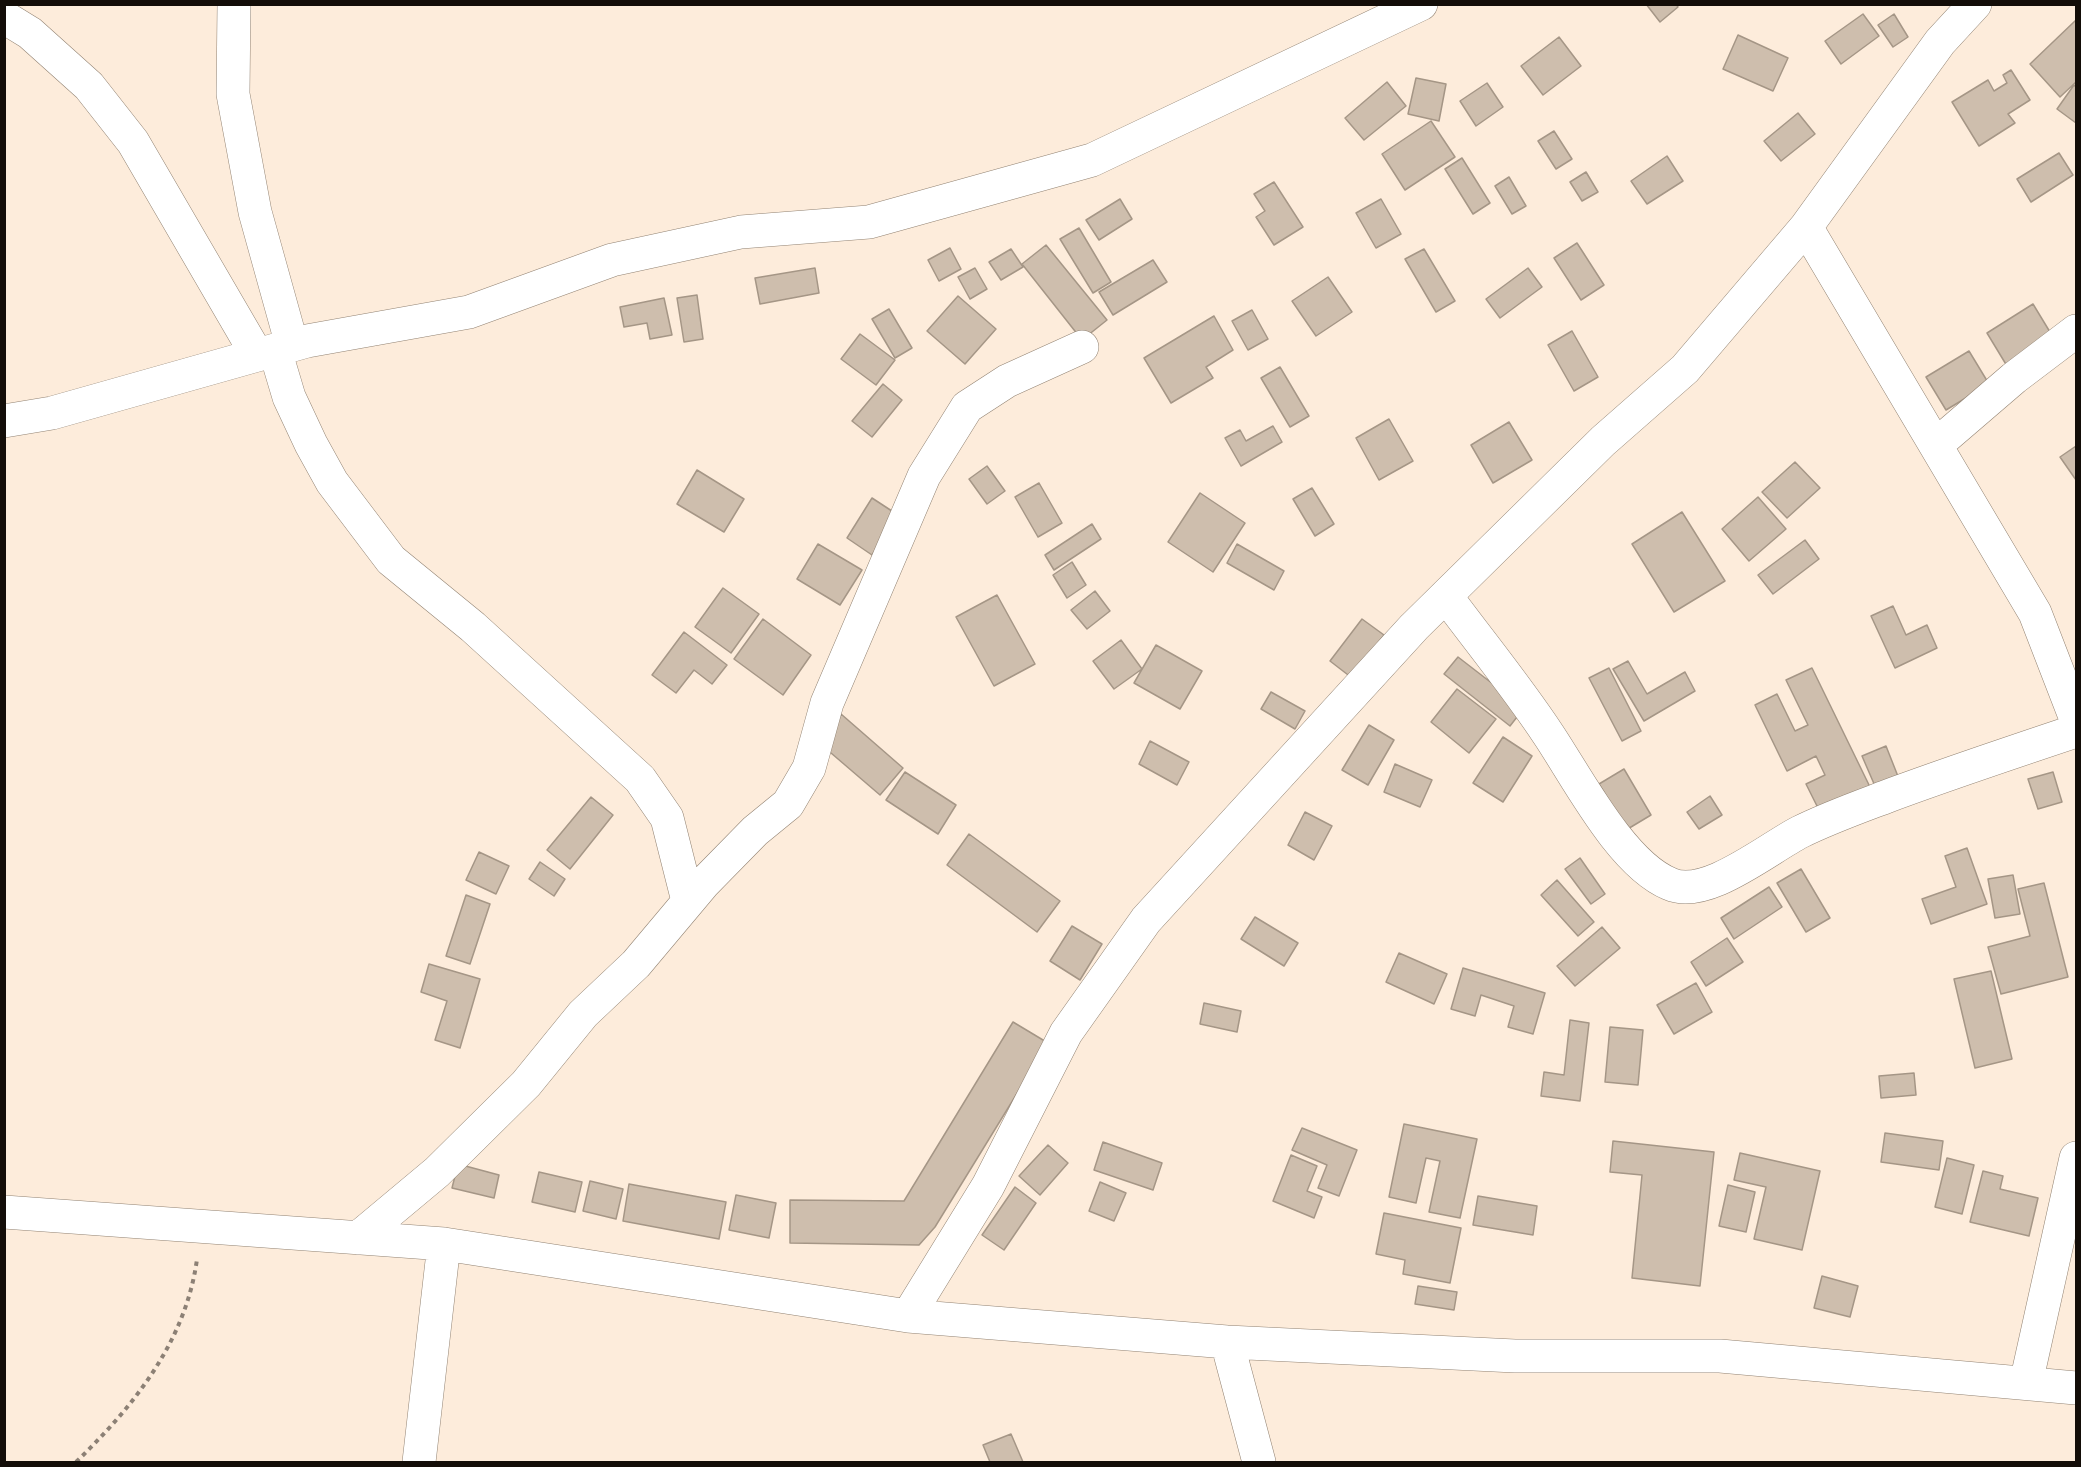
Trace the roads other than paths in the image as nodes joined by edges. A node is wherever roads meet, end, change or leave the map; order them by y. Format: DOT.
graph roads {
  1 [pos="234,4"];
  2 [pos="1421,4"];
  3 [pos="1974,4"];
  4 [pos="4,18"];
  5 [pos="1806,227"];
  6 [pos="2076,331"];
  7 [pos="1082,347"];
  8 [pos="275,350"];
  9 [pos="4,421"];
  10 [pos="1936,445"];
  11 [pos="1446,596"];
  12 [pos="2076,719"];
  13 [pos="2076,731"];
  14 [pos="688,902"];
  15 [pos="2076,1158"];
  16 [pos="4,1212"];
  17 [pos="358,1238"];
  18 [pos="444,1244"];
  19 [pos="908,1316"];
  20 [pos="1227,1342"];
  21 [pos="2026,1383"];
  22 [pos="2076,1388"];
  23 [pos="419,1462"];
  24 [pos="1259,1462"];
  1 -- 8 [label="street"];
  2 -- 8 [label="street"];
  3 -- 5 [label="street"];
  4 -- 8 [label="street"];
  5 -- 10 [label="street"];
  5 -- 11 [label="street"];
  6 -- 10 [label="street"];
  7 -- 14 [label="street"];
  8 -- 9 [label="street"];
  8 -- 14 [label="street"];
  10 -- 12 [label="street"];
  11 -- 13 [label="street"];
  11 -- 19 [label="street"];
  14 -- 17 [label="street"];
  15 -- 21 [label="street"];
  16 -- 17 [label="street"];
  17 -- 18 [label="street"];
  18 -- 19 [label="street"];
  18 -- 23 [label="street"];
  19 -- 20 [label="street"];
  20 -- 21 [label="street"];
  20 -- 24 [label="street"];
  21 -- 22 [label="street"];
}
